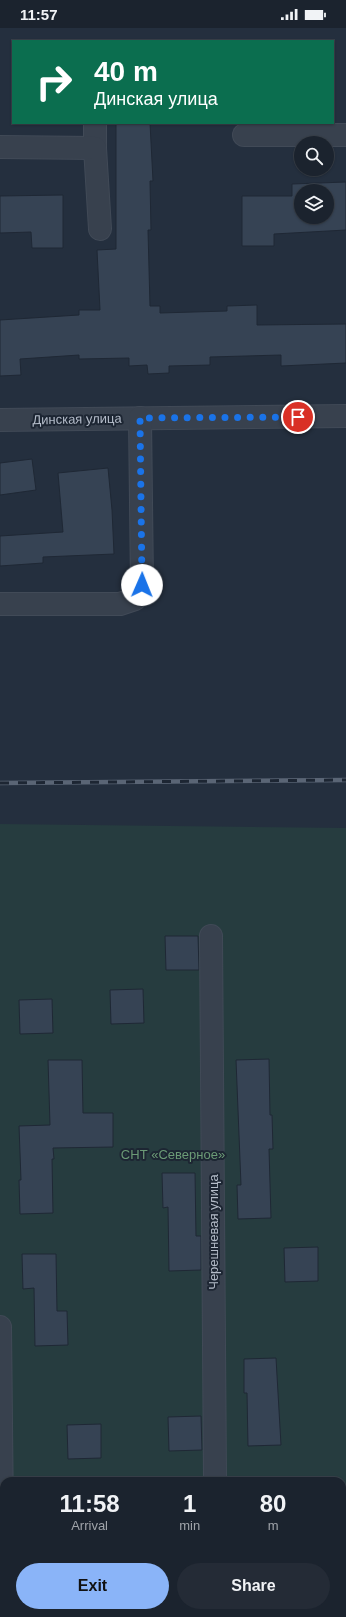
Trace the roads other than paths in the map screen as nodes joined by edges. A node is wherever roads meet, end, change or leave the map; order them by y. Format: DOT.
graph roads {
  1 [pos="95,124"];
  2 [pos="244,135"];
  3 [pos="346,135"];
  4 [pos="0,147"];
  5 [pos="95,148"];
  6 [pos="100,229"];
  7 [pos="346,416"];
  8 [pos="140,418"];
  9 [pos="0,420"];
  10 [pos="0,604"];
  11 [pos="211,936"];
  12 [pos="0,1327"];
  13 [pos="2,1477"];
  14 [pos="215,1477"];
  1 -- 5 [label="street"];
  2 -- 3 [label="street"];
  4 -- 5 [label="street"];
  5 -- 6 [label="street"];
  7 -- 8 [label="street, Динская улица"];
  8 -- 9 [label="street, Динская улица"];
  8 -- 10 [label="street"];
  11 -- 14 [label="street, Черешневая улица"];
  12 -- 13 [label="street"];
}
